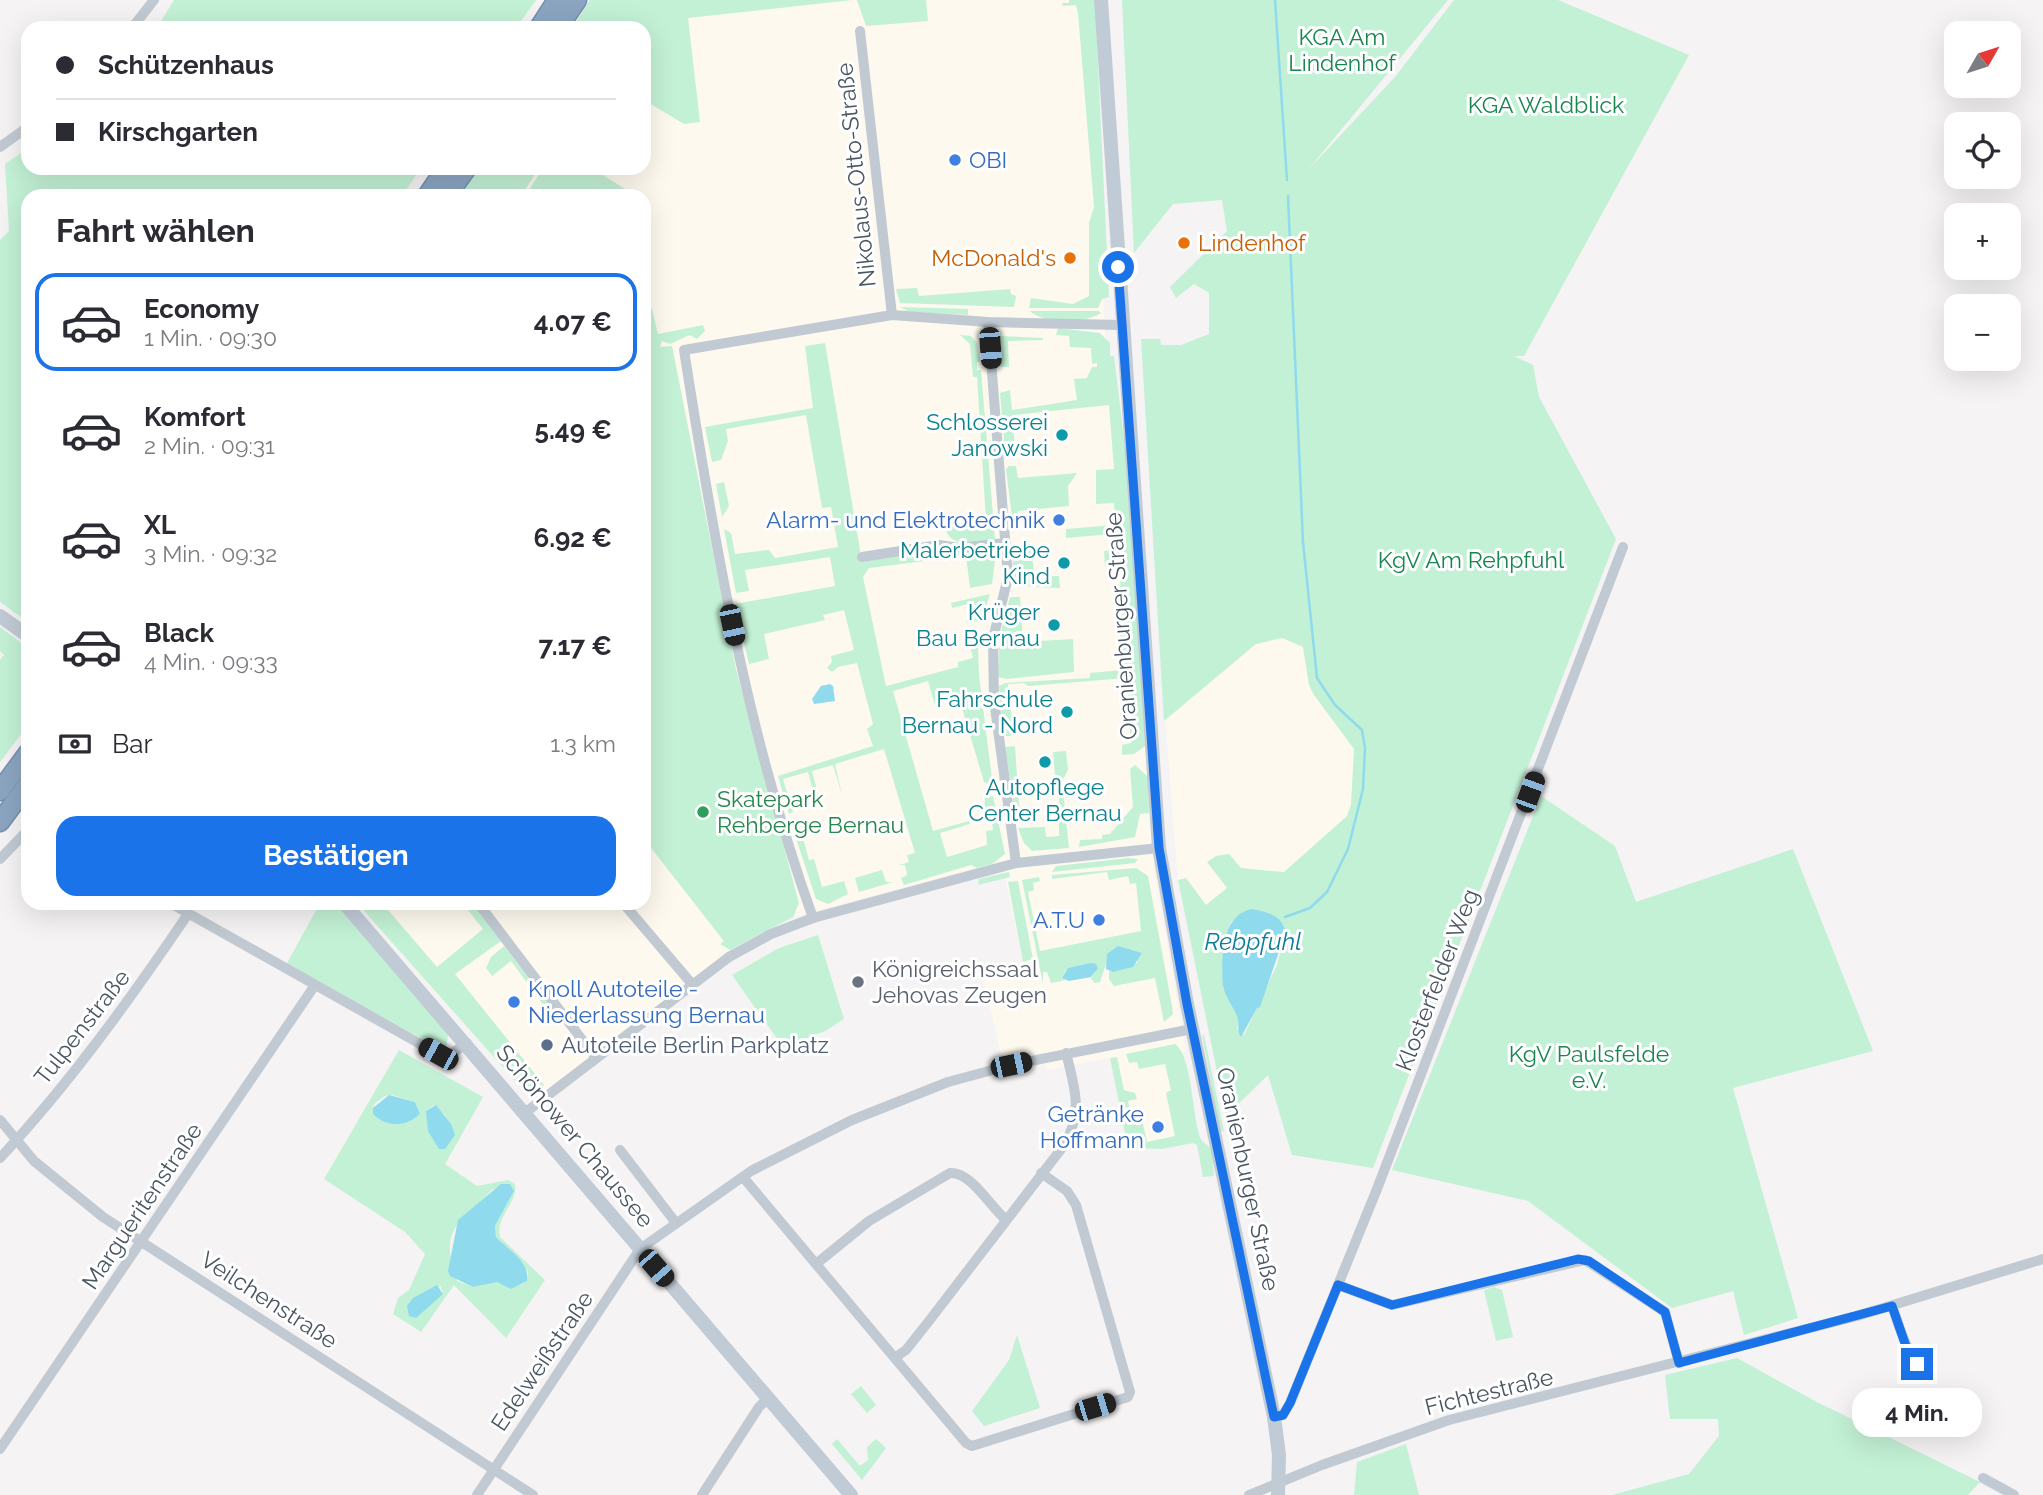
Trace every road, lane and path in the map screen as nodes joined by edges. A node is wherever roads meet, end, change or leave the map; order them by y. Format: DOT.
graph roads {
  1 [pos="154,0"];
  2 [pos="558,0"];
  3 [pos="577,0"];
  4 [pos="1101,0"];
  5 [pos="138,21"];
  6 [pos="544,21"];
  7 [pos="563,21"];
  8 [pos="860,31"];
  9 [pos="21,132"];
  10 [pos="0,146"];
  11 [pos="892,315"];
  12 [pos="988,322"];
  13 [pos="1121,325"];
  14 [pos="1005,543"];
  15 [pos="1623,547"];
  16 [pos="862,557"];
  17 [pos="0,616"];
  18 [pos="21,631"];
  19 [pos="21,762"];
  20 [pos="0,791"];
  21 [pos="21,794"];
  22 [pos="0,822"];
  23 [pos="21,837"];
  24 [pos="1159,848"];
  25 [pos="0,859"];
  26 [pos="1016,863"];
  27 [pos="181,910"];
  28 [pos="350,910"];
  29 [pos="483,910"];
  30 [pos="629,910"];
  31 [pos="188,914"];
  32 [pos="813,918"];
  33 [pos="692,984"];
  34 [pos="315,985"];
  35 [pos="1192,1028"];
  36 [pos="467,1043"];
  37 [pos="1066,1053"];
  38 [pos="596,1058"];
  39 [pos="526,1112"];
  40 [pos="0,1120"];
  41 [pos="16,1141"];
  42 [pos="620,1150"];
  43 [pos="0,1158"];
  44 [pos="1041,1173"];
  45 [pos="743,1177"];
  46 [pos="1004,1219"];
  47 [pos="676,1223"];
  48 [pos="142,1241"];
  49 [pos="640,1249"];
  50 [pos="2043,1259"];
  51 [pos="816,1265"];
  52 [pos="1338,1285"];
  53 [pos="1892,1306"];
  54 [pos="896,1357"];
  55 [pos="1679,1363"];
  56 [pos="1932,1373"];
  57 [pos="768,1398"];
  58 [pos="1274,1417"];
  59 [pos="0,1449"];
  60 [pos="494,1470"];
  61 [pos="1983,1478"];
  62 [pos="1279,1489"];
  63 [pos="477,1495"];
  64 [pos="533,1495"];
  65 [pos="702,1495"];
  66 [pos="850,1495"];
  67 [pos="1249,1495"];
  68 [pos="2014,1495"];
  1 -- 5 [label="street"];
  2 -- 6 [label="highway"];
  3 -- 7 [label="highway"];
  4 -- 13 [label="main road, Oranienburger Straße"];
  8 -- 11 [label="street, Nikolaus-Otto-Straße"];
  9 -- 10 [label="street"];
  11 -- 12 [label="street"];
  11 -- 32 [label="street"];
  12 -- 13 [label="street"];
  12 -- 14 [label="street"];
  13 -- 24 [label="main road, Oranienburger Straße"];
  14 -- 16 [label="street"];
  14 -- 26 [label="street"];
  15 -- 52 [label="street, Klosterfelder Weg"];
  17 -- 18 [label="main road"];
  19 -- 20 [label="highway"];
  21 -- 22 [label="highway"];
  23 -- 25 [label="street"];
  24 -- 26 [label="street"];
  24 -- 35 [label="main road, Oranienburger Straße"];
  26 -- 32 [label="street"];
  27 -- 31 [label="street"];
  28 -- 36 [label="main road, Schönower Chaussee"];
  29 -- 38 [label="street"];
  30 -- 33 [label="street"];
  31 -- 34 [label="street"];
  31 -- 41 [label="street, Tulpenstraße"];
  32 -- 33 [label="street"];
  33 -- 38 [label="street"];
  34 -- 36 [label="street"];
  34 -- 48 [label="street, Margueritenstraße"];
  35 -- 37 [label="street"];
  35 -- 58 [label="main road, Oranienburger Straße"];
  36 -- 39 [label="main road, Schönower Chaussee"];
  37 -- 44 [label="street"];
  37 -- 45 [label="street"];
  38 -- 39 [label="street"];
  39 -- 49 [label="main road, Schönower Chaussee"];
  40 -- 41 [label="street, Veilchenstraße"];
  41 -- 43 [label="street, Tulpenstraße"];
  41 -- 48 [label="street, Veilchenstraße"];
  42 -- 47 [label="street"];
  44 -- 46 [label="street"];
  44 -- 54 [label="street"];
  45 -- 47 [label="street"];
  45 -- 51 [label="street"];
  46 -- 51 [label="street"];
  46 -- 54 [label="street"];
  47 -- 49 [label="street"];
  48 -- 59 [label="street, Margueritenstraße"];
  48 -- 60 [label="street, Veilchenstraße"];
  49 -- 57 [label="main road, Schönower Chaussee"];
  49 -- 60 [label="street, Edelweißstraße"];
  50 -- 53 [label="street, Fichtestraße"];
  51 -- 54 [label="street"];
  52 -- 55 [label="street"];
  52 -- 58 [label="street, Klosterfelder Weg"];
  53 -- 55 [label="street, Fichtestraße"];
  53 -- 56 [label="street"];
  55 -- 62 [label="street, Fichtestraße"];
  57 -- 65 [label="street"];
  57 -- 66 [label="main road, Schönower Chaussee"];
  58 -- 62 [label="main road, Oranienburger Straße"];
  60 -- 63 [label="street, Edelweißstraße"];
  60 -- 64 [label="street, Veilchenstraße"];
  61 -- 68 [label="street"];
  62 -- 67 [label="street, Fichtestraße"];
}
